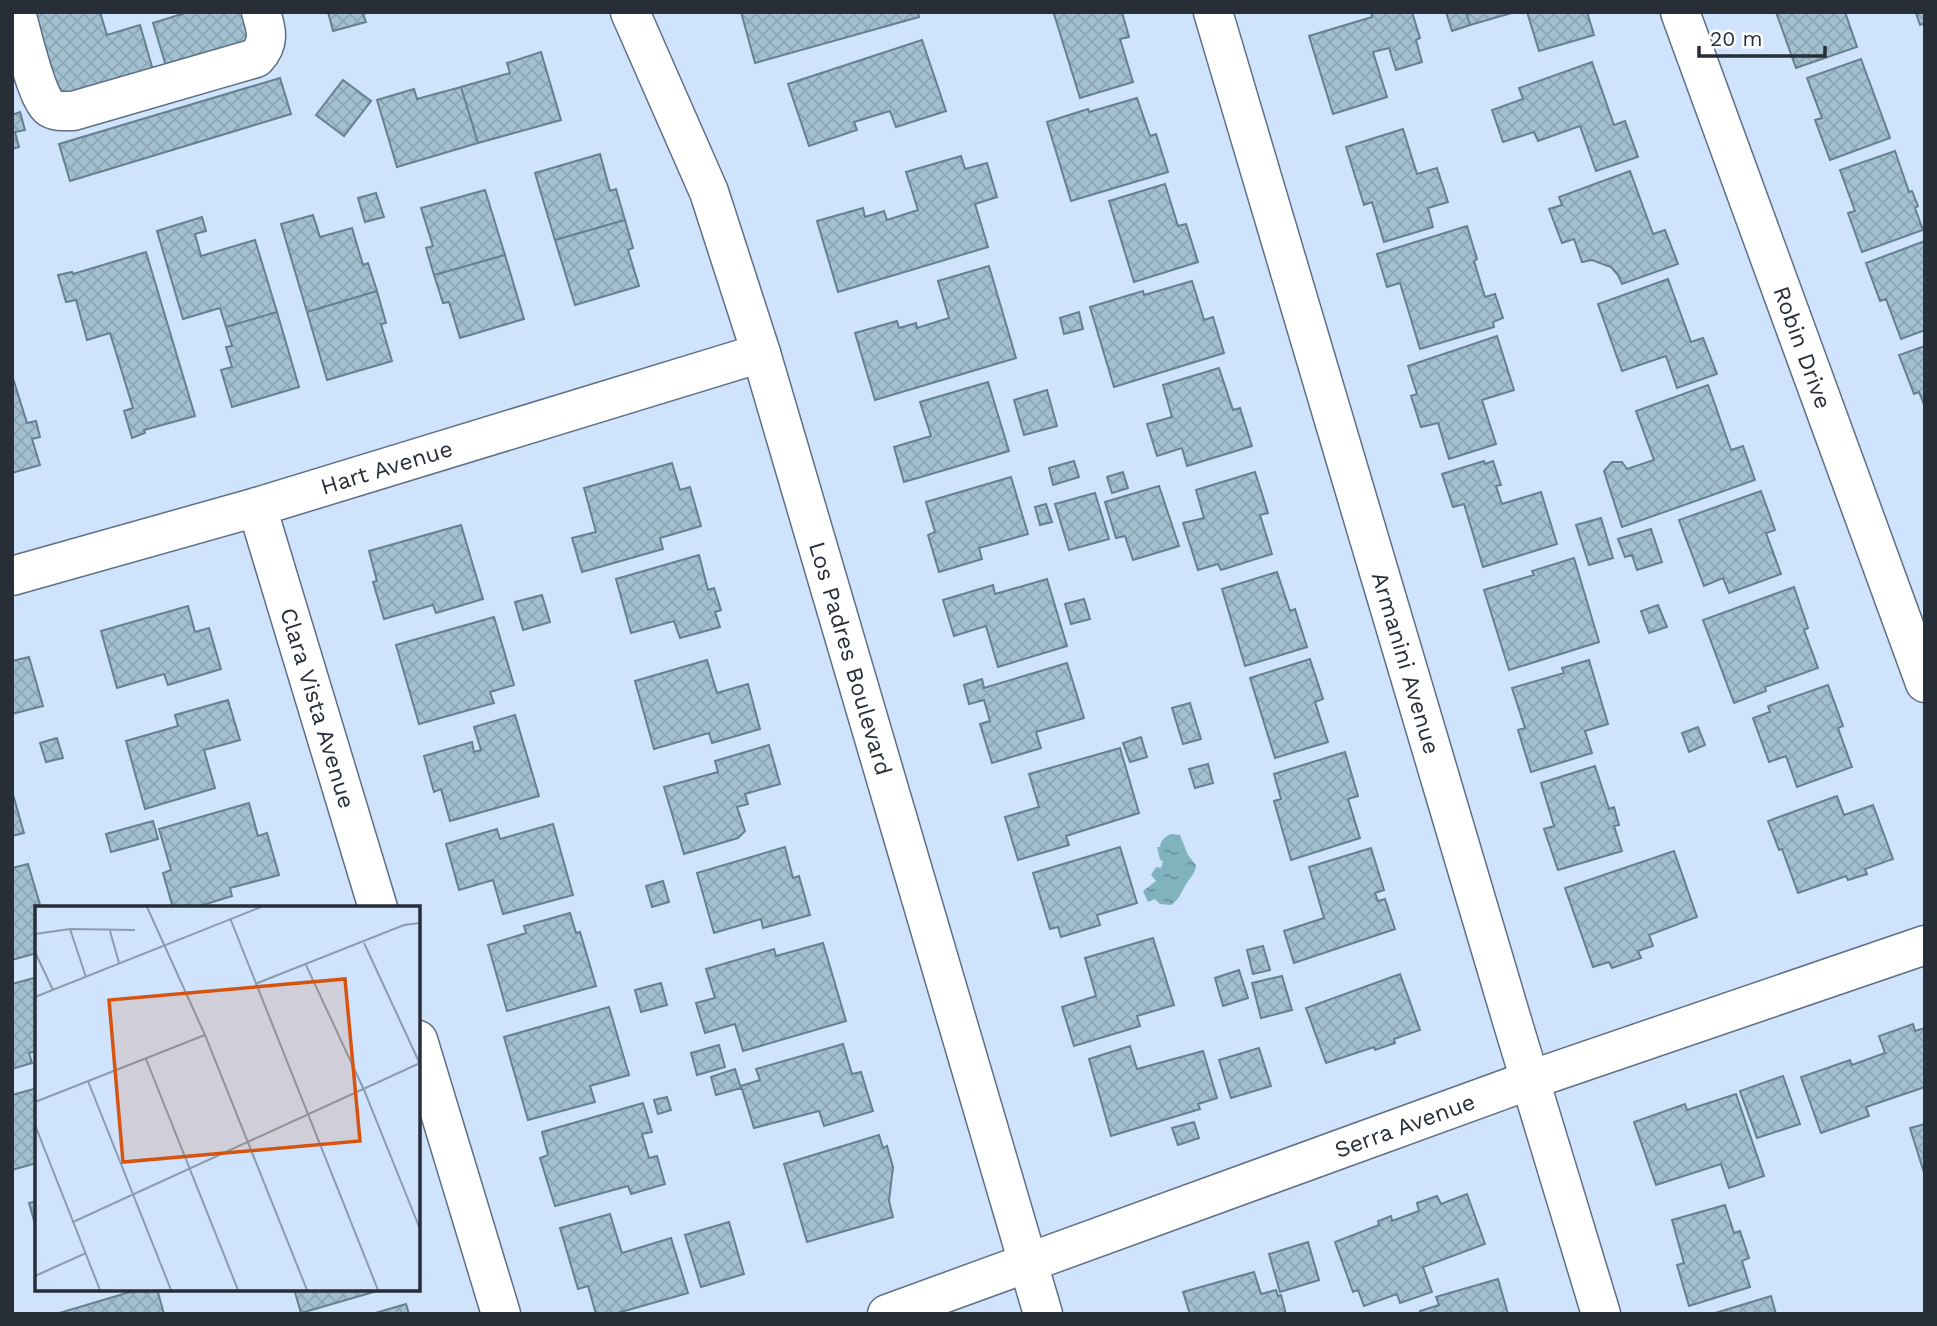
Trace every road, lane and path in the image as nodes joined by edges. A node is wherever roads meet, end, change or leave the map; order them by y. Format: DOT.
graph roads {
  1 [pos="16,12"];
  2 [pos="261,12"];
  3 [pos="630,12"];
  4 [pos="1213,12"];
  5 [pos="1680,12"];
  6 [pos="761,353"];
  7 [pos="257,508"];
  8 [pos="12,576"];
  9 [pos="1925,683"];
  10 [pos="377,906"];
  11 [pos="1925,945"];
  12 [pos="420,1047"];
  13 [pos="1530,1080"];
  14 [pos="1028,1262"];
  15 [pos="501,1314"];
  16 [pos="887,1314"];
  17 [pos="1043,1314"];
  18 [pos="1601,1314"];
  1 -- 2 [label="street"];
  3 -- 6 [label="street, Los Padres Boulevard"];
  4 -- 13 [label="street, Armanini Avenue"];
  5 -- 9 [label="street, Robin Drive"];
  6 -- 7 [label="street, Hart Avenue"];
  6 -- 14 [label="street, Los Padres Boulevard"];
  7 -- 8 [label="street, Hart Avenue"];
  7 -- 10 [label="street, Clara Vista Avenue"];
  11 -- 13 [label="street, Serra Avenue"];
  12 -- 15 [label="street"];
  13 -- 14 [label="street, Serra Avenue"];
  13 -- 18 [label="street, Armanini Avenue"];
  14 -- 16 [label="street, Serra Avenue"];
  14 -- 17 [label="street, Los Padres Boulevard"];
}
